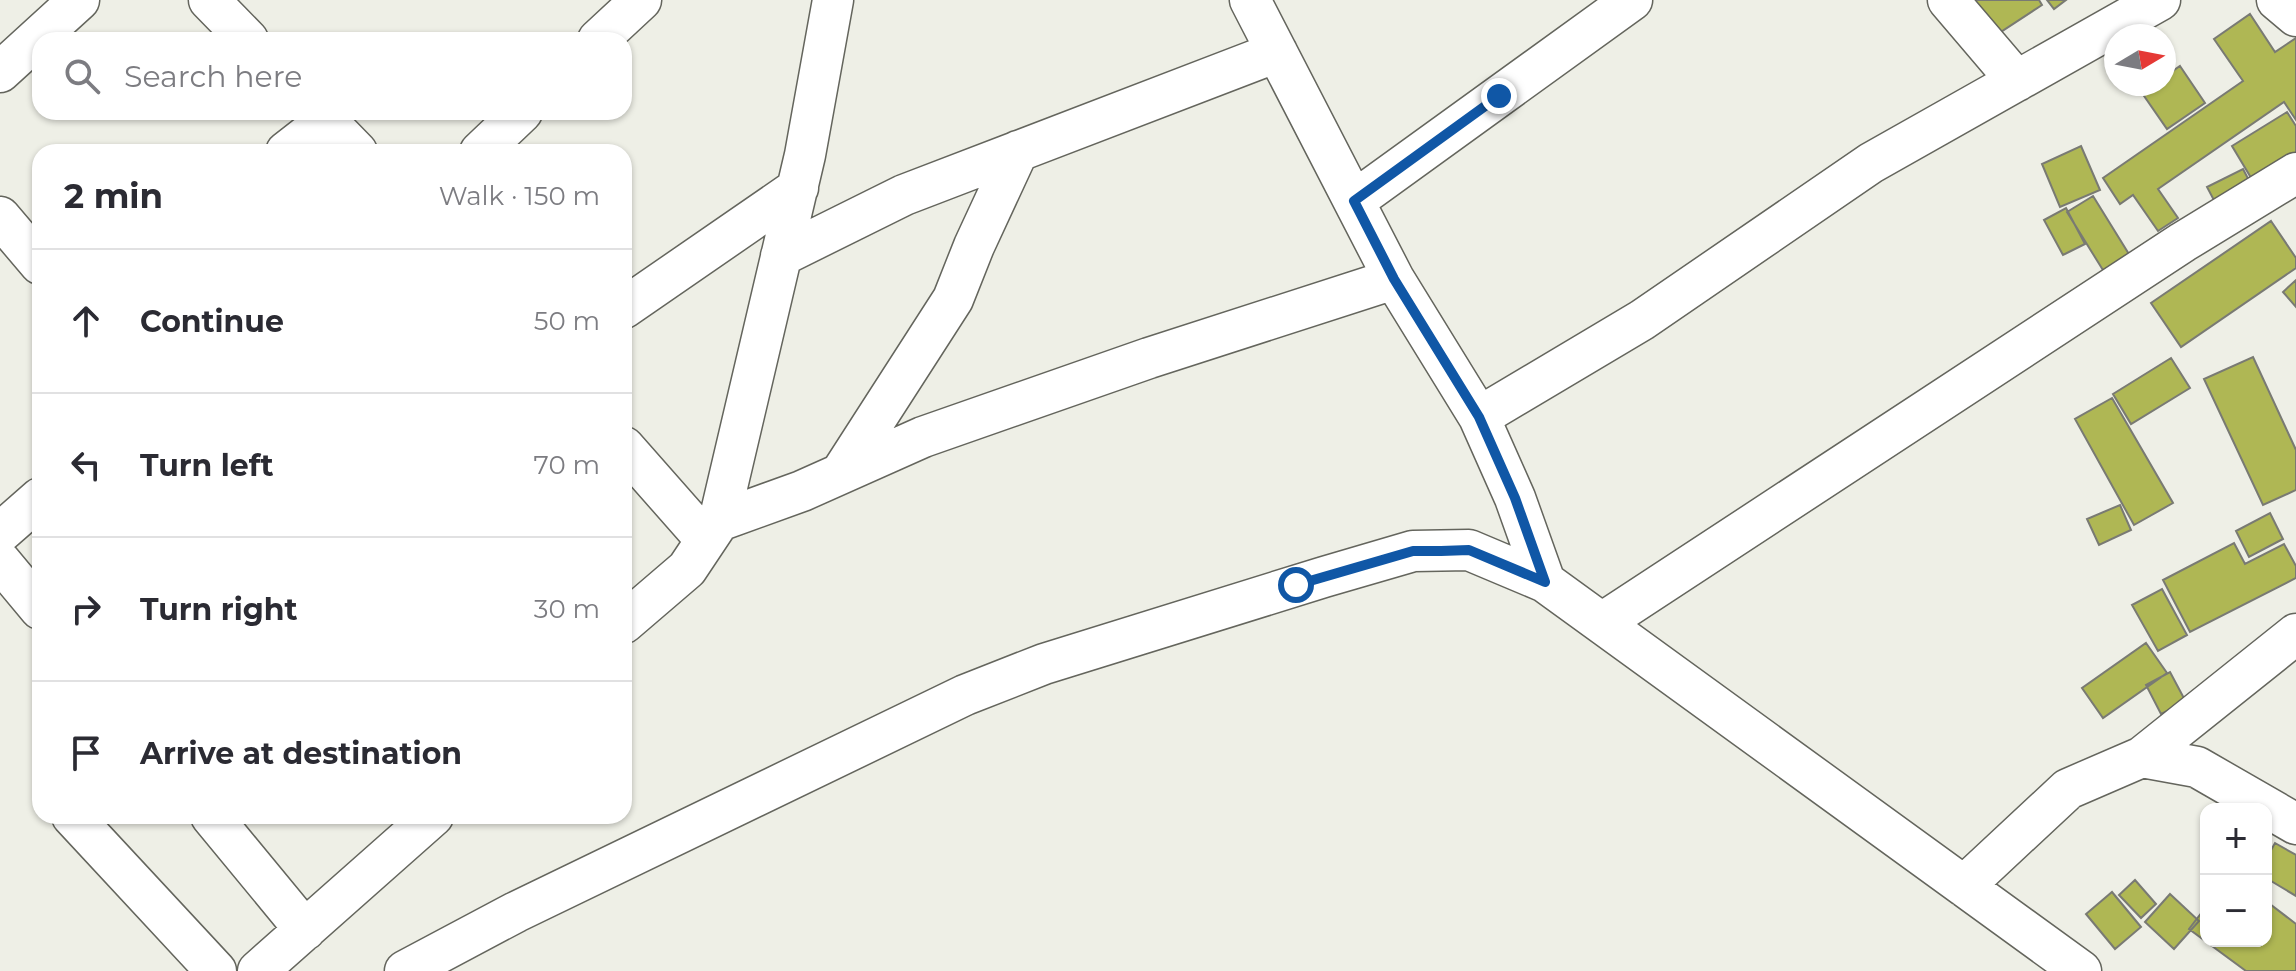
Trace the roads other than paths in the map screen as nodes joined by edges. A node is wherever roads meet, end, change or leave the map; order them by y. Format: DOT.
graph roads {
  1 [pos="79,0"];
  2 [pos="209,0"];
  3 [pos="641,0"];
  4 [pos="833,0"];
  5 [pos="1250,0"];
  6 [pos="1632,0"];
  7 [pos="1948,0"];
  8 [pos="2160,0"];
  9 [pos="2277,0"];
  10 [pos="2296,16"];
  11 [pos="44,32"];
  12 [pos="240,32"];
  13 [pos="607,32"];
  14 [pos="32,43"];
  15 [pos="1277,52"];
  16 [pos="0,72"];
  17 [pos="2017,81"];
  18 [pos="318,120"];
  19 [pos="326,120"];
  20 [pos="514,120"];
  21 [pos="294,144"];
  22 [pos="349,144"];
  23 [pos="488,144"];
  24 [pos="1018,151"];
  25 [pos="2296,173"];
  26 [pos="798,188"];
  27 [pos="1354,201"];
  28 [pos="1,221"];
  29 [pos="32,255"];
  30 [pos="781,256"];
  31 [pos="1394,279"];
  32 [pos="632,302"];
  33 [pos="1479,417"];
  34 [pos="632,455"];
  35 [pos="841,473"];
  36 [pos="32,505"];
  37 [pos="712,530"];
  38 [pos="0,533"];
  39 [pos="0,561"];
  40 [pos="1545,582"];
  41 [pos="32,599"];
  42 [pos="632,616"];
  43 [pos="1602,623"];
  44 [pos="2296,634"];
  45 [pos="2142,757"];
  46 [pos="79,824"];
  47 [pos="218,824"];
  48 [pos="424,824"];
  49 [pos="2296,824"];
  50 [pos="1964,886"];
  51 [pos="305,930"];
  52 [pos="216,971"];
  53 [pos="258,971"];
  54 [pos="405,971"];
  55 [pos="2081,971"];
  1 -- 11 [label="street"];
  2 -- 12 [label="street"];
  3 -- 13 [label="street"];
  4 -- 26 [label="street"];
  5 -- 15 [label="street"];
  6 -- 27 [label="street"];
  7 -- 17 [label="street"];
  8 -- 17 [label="street"];
  9 -- 10 [label="street"];
  14 -- 16 [label="street"];
  15 -- 24 [label="street"];
  15 -- 27 [label="street"];
  17 -- 33 [label="street"];
  18 -- 21 [label="street"];
  19 -- 22 [label="street"];
  20 -- 23 [label="street"];
  24 -- 30 [label="street"];
  24 -- 35 [label="street"];
  25 -- 43 [label="street"];
  26 -- 30 [label="street"];
  26 -- 32 [label="street"];
  27 -- 31 [label="street"];
  28 -- 29 [label="street"];
  30 -- 37 [label="street"];
  31 -- 33 [label="street"];
  31 -- 35 [label="street"];
  33 -- 40 [label="street"];
  34 -- 37 [label="street"];
  35 -- 37 [label="street"];
  36 -- 38 [label="street"];
  37 -- 42 [label="street"];
  39 -- 41 [label="street"];
  40 -- 43 [label="street"];
  40 -- 54 [label="street"];
  43 -- 50 [label="street"];
  44 -- 45 [label="street"];
  45 -- 49 [label="street"];
  45 -- 50 [label="street"];
  46 -- 52 [label="street"];
  47 -- 51 [label="street"];
  48 -- 51 [label="street"];
  50 -- 55 [label="street"];
  51 -- 53 [label="street"];
}
